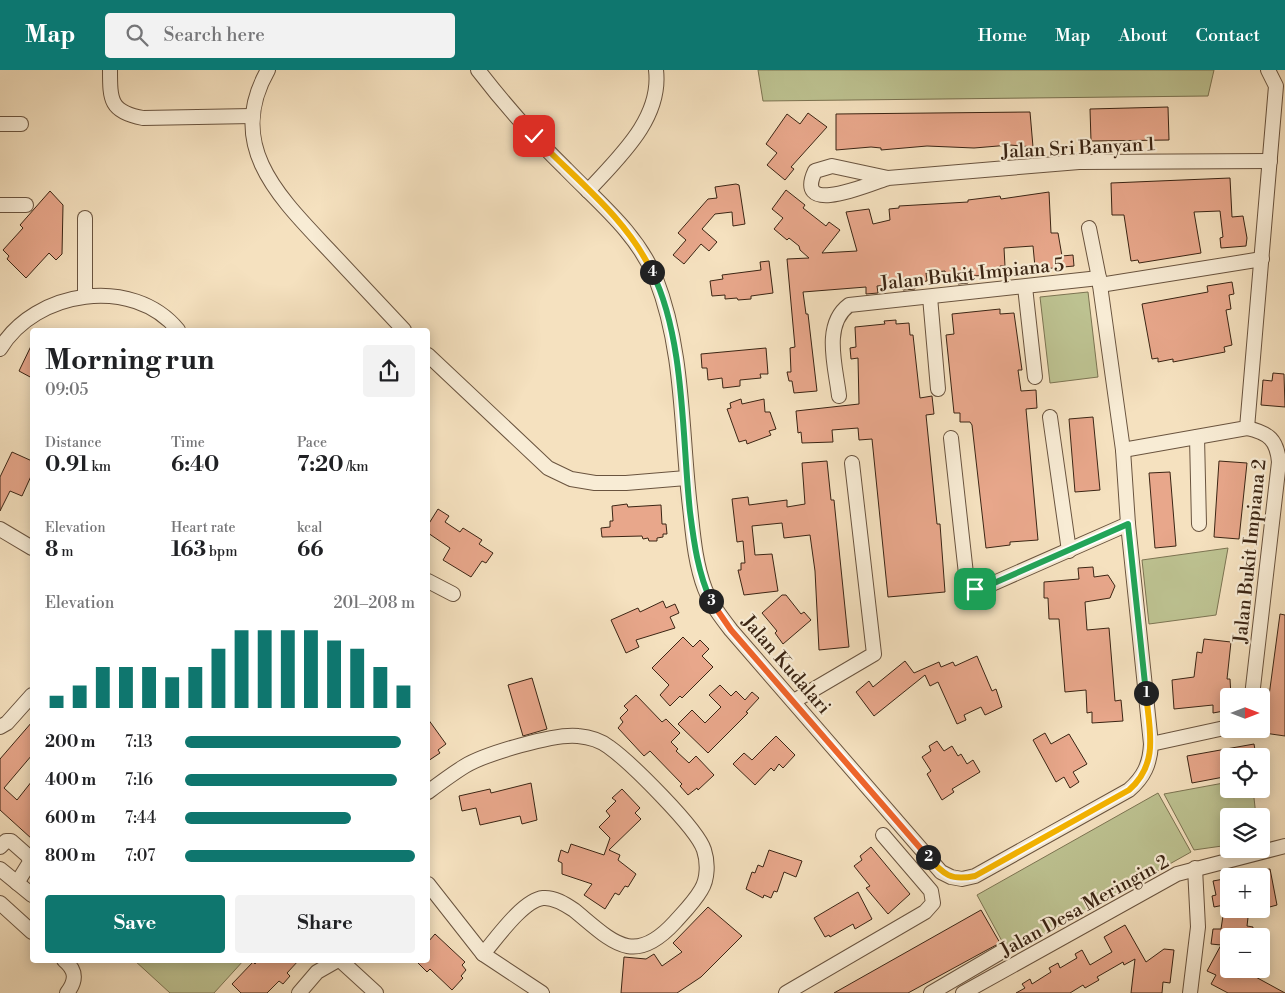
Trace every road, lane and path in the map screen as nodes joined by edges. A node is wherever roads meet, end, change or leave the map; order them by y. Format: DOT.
graph roads {
  1 [pos="110,70"];
  2 [pos="268,70"];
  3 [pos="478,70"];
  4 [pos="656,70"];
  5 [pos="1270,73"];
  6 [pos="252,116"];
  7 [pos="0,124"];
  8 [pos="21,124"];
  9 [pos="1270,161"];
  10 [pos="888,178"];
  11 [pos="588,191"];
  12 [pos="26,204"];
  13 [pos="0,205"];
  14 [pos="85,218"];
  15 [pos="1089,228"];
  16 [pos="1262,259"];
  17 [pos="1099,282"];
  18 [pos="1025,287"];
  19 [pos="85,295"];
  20 [pos="930,297"];
  21 [pos="176,328"];
  22 [pos="402,328"];
  23 [pos="0,349"];
  24 [pos="430,357"];
  25 [pos="1035,377"];
  26 [pos="938,389"];
  27 [pos="840,396"];
  28 [pos="1050,417"];
  29 [pos="1247,428"];
  30 [pos="1197,437"];
  31 [pos="951,438"];
  32 [pos="1123,450"];
  33 [pos="852,463"];
  34 [pos="686,478"];
  35 [pos="1128,524"];
  36 [pos="1199,524"];
  37 [pos="0,529"];
  38 [pos="30,547"];
  39 [pos="1069,550"];
  40 [pos="430,582"];
  41 [pos="452,594"];
  42 [pos="1253,688"];
  43 [pos="30,697"];
  44 [pos="794,701"];
  45 [pos="0,727"];
  46 [pos="1220,729"];
  47 [pos="1151,744"];
  48 [pos="430,791"];
  49 [pos="883,835"];
  50 [pos="1285,846"];
  51 [pos="0,847"];
  52 [pos="1195,868"];
  53 [pos="0,869"];
  54 [pos="17,883"];
  55 [pos="430,887"];
  56 [pos="30,894"];
  57 [pos="440,900"];
  58 [pos="0,903"];
  59 [pos="430,907"];
  60 [pos="30,930"];
  61 [pos="1001,952"];
  62 [pos="483,954"];
  63 [pos="72,963"];
  64 [pos="334,963"];
  65 [pos="342,963"];
  66 [pos="67,993"];
  67 [pos="299,993"];
  68 [pos="376,993"];
  69 [pos="542,993"];
  70 [pos="786,993"];
  71 [pos="931,993"];
  72 [pos="963,993"];
  73 [pos="1190,993"];
  1 -- 6 [label="street"];
  2 -- 6 [label="street"];
  3 -- 11 [label="street, Jalan Kudalari"];
  4 -- 11 [label="street"];
  5 -- 9 [label="street"];
  6 -- 22 [label="street"];
  7 -- 8 [label="street"];
  9 -- 10 [label="street, Jalan Sri Banyan 1"];
  9 -- 16 [label="street"];
  10 -- 10 [label="street, Jalan Sri Banyan 1"];
  11 -- 34 [label="street, Jalan Kudalari"];
  12 -- 13 [label="street"];
  14 -- 19 [label="street"];
  15 -- 17 [label="street, Jalan Kudalari"];
  16 -- 17 [label="street, Jalan Bukit Impiana 5"];
  16 -- 29 [label="street"];
  17 -- 18 [label="street, Jalan Bukit Impiana 5"];
  17 -- 32 [label="street, Jalan Kudalari"];
  18 -- 20 [label="street, Jalan Bukit Impiana 5"];
  18 -- 25 [label="street"];
  19 -- 21 [label="street"];
  19 -- 23 [label="street"];
  20 -- 26 [label="street"];
  20 -- 27 [label="street, Jalan Bukit Impiana 5"];
  24 -- 34 [label="street"];
  28 -- 39 [label="street"];
  29 -- 30 [label="street"];
  29 -- 42 [label="street, Jalan Bukit Impiana 2"];
  30 -- 32 [label="street"];
  30 -- 36 [label="street"];
  31 -- 39 [label="street"];
  32 -- 35 [label="street, Jalan Kudalari"];
  33 -- 44 [label="street"];
  34 -- 44 [label="street, Jalan Kudalari"];
  35 -- 39 [label="street"];
  35 -- 47 [label="street, Jalan Kudalari"];
  37 -- 38 [label="street"];
  40 -- 41 [label="street"];
  43 -- 45 [label="street"];
  44 -- 47 [label="street, Jalan Kudalari"];
  46 -- 47 [label="street"];
  48 -- 62 [label="street"];
  49 -- 70 [label="street"];
  50 -- 52 [label="street, Jalan Desa Meringin 2"];
  51 -- 54 [label="street"];
  52 -- 72 [label="street, Jalan Desa Meringin 2"];
  52 -- 73 [label="street"];
  53 -- 54 [label="street"];
  54 -- 56 [label="street"];
  55 -- 57 [label="street"];
  57 -- 59 [label="street"];
  57 -- 62 [label="street"];
  58 -- 60 [label="street"];
  61 -- 71 [label="street, Jalan Desa Meringin 2"];
  62 -- 69 [label="street"];
  63 -- 66 [label="street"];
  64 -- 67 [label="street"];
  65 -- 68 [label="street"];
}
